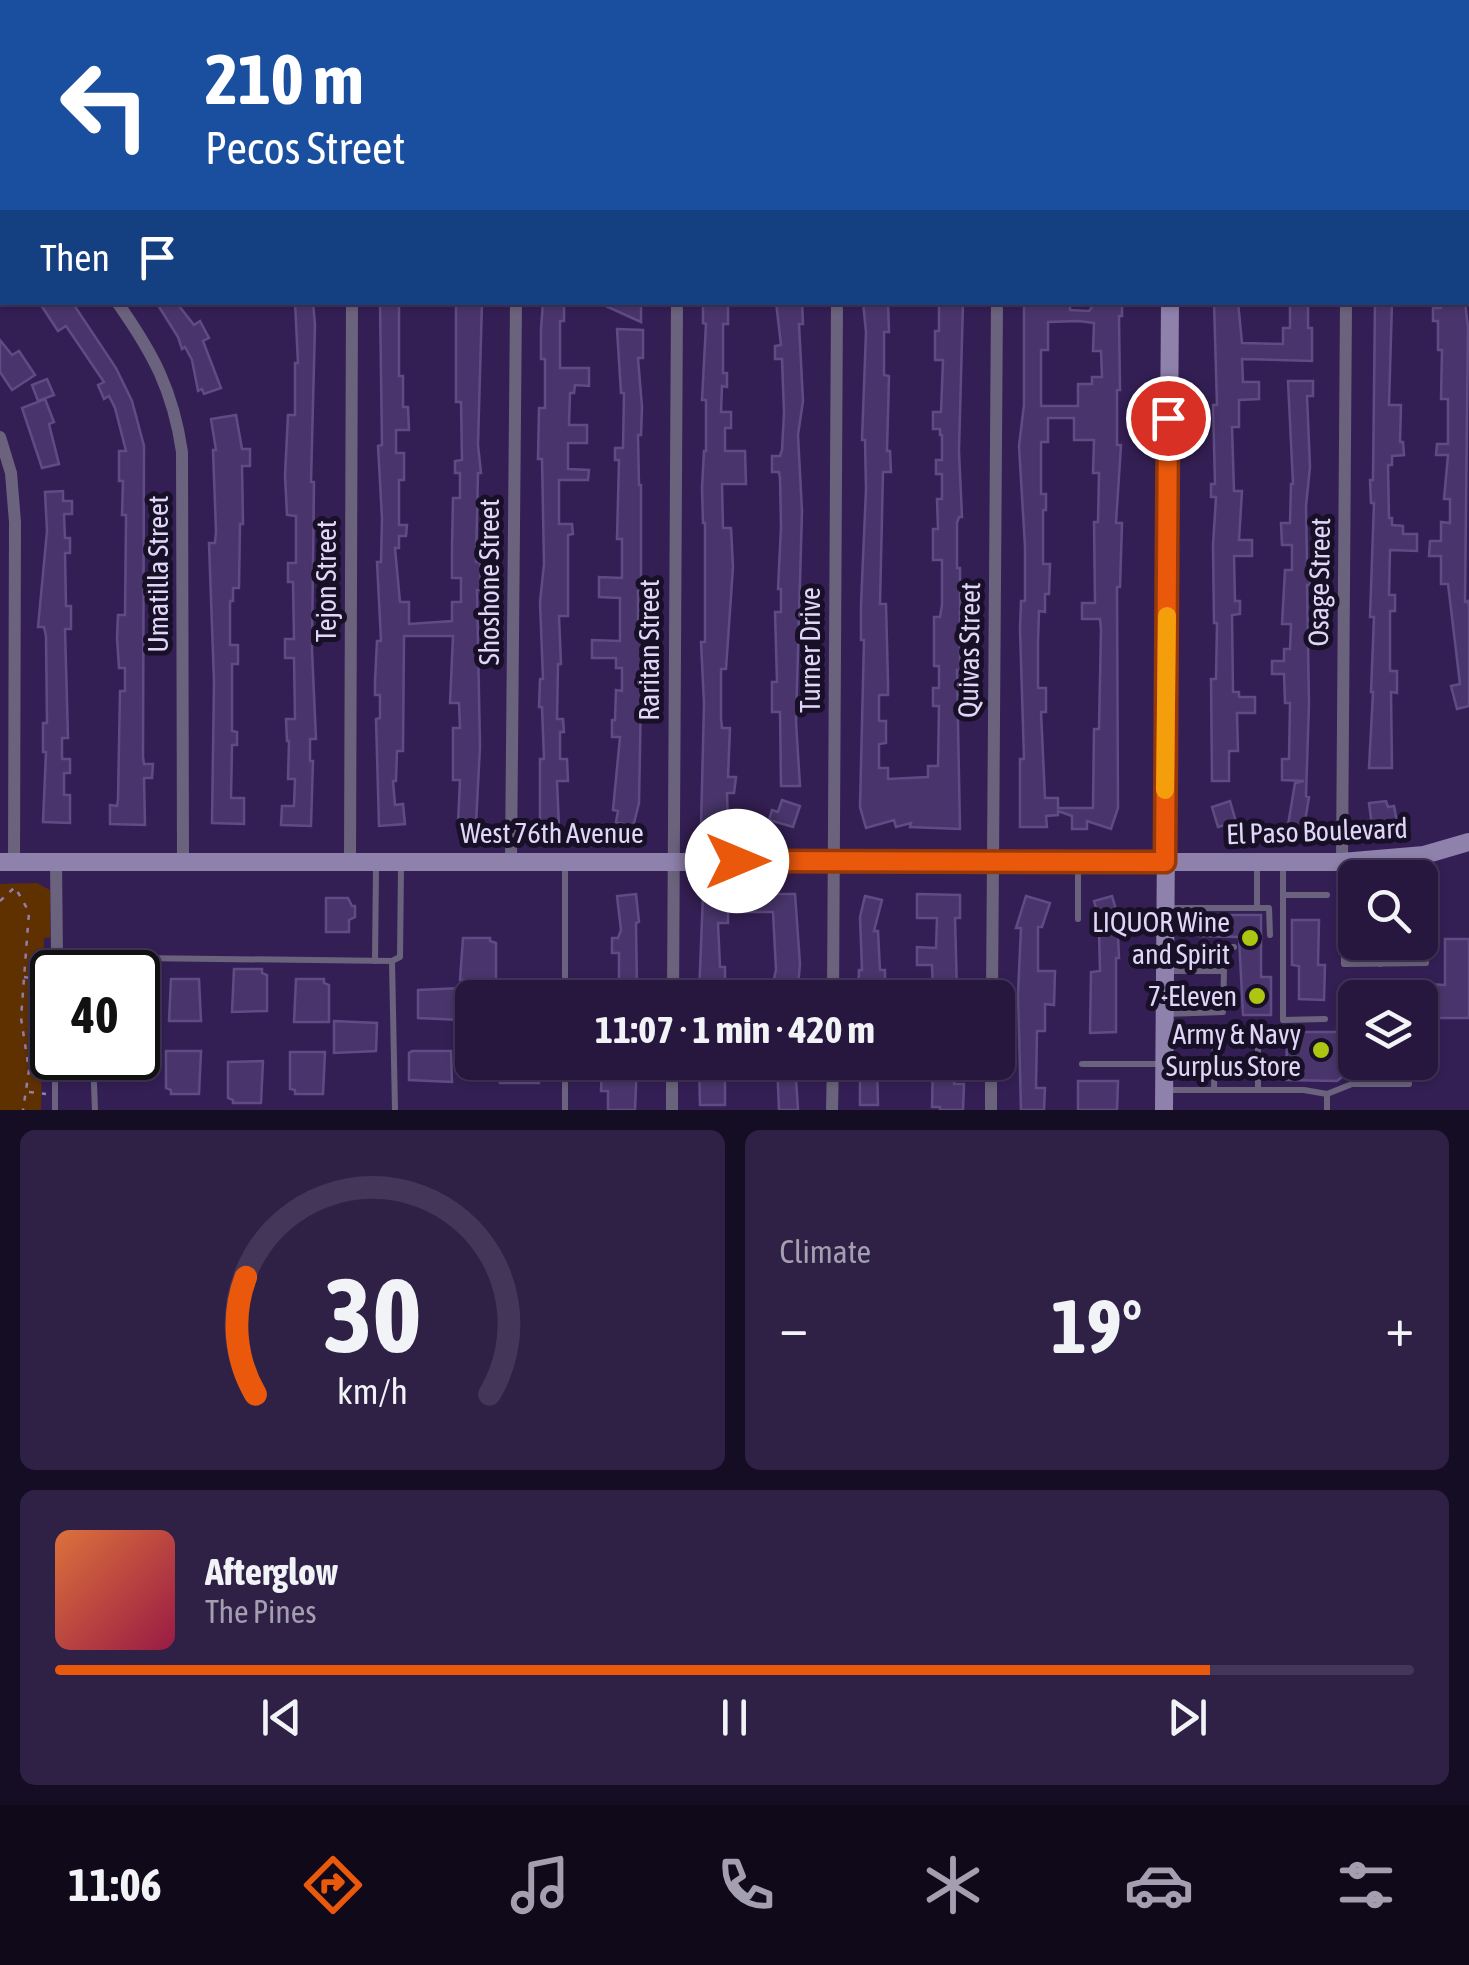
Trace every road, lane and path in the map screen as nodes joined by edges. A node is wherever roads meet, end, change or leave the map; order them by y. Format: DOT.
graph roads {
  1 [pos="119,305"];
  2 [pos="352,305"];
  3 [pos="516,305"];
  4 [pos="676,305"];
  5 [pos="837,305"];
  6 [pos="997,305"];
  7 [pos="1170,305"];
  8 [pos="1346,305"];
  9 [pos="0,437"];
  10 [pos="1469,842"];
  11 [pos="1424,855"];
  12 [pos="1342,860"];
  13 [pos="1365,860"];
  14 [pos="350,861"];
  15 [pos="376,861"];
  16 [pos="400,861"];
  17 [pos="511,861"];
  18 [pos="565,861"];
  19 [pos="673,861"];
  20 [pos="7,862"];
  21 [pos="56,862"];
  22 [pos="183,862"];
  23 [pos="834,862"];
  24 [pos="992,862"];
  25 [pos="1078,862"];
  26 [pos="1165,862"];
  27 [pos="1257,862"];
  28 [pos="1283,862"];
  29 [pos="1338,862"];
  30 [pos="1327,895"];
  31 [pos="1283,896"];
  32 [pos="0,901"];
  33 [pos="1164,908"];
  34 [pos="1257,908"];
  35 [pos="1078,919"];
  36 [pos="1270,935"];
  37 [pos="1234,947"];
  38 [pos="1164,948"];
  39 [pos="56,950"];
  40 [pos="160,958"];
  41 [pos="1344,960"];
  42 [pos="1380,960"];
  43 [pos="375,961"];
  44 [pos="392,962"];
  45 [pos="1380,964"];
  46 [pos="1164,971"];
  47 [pos="23,977"];
  48 [pos="30,978"];
  49 [pos="565,980"];
  50 [pos="672,980"];
  51 [pos="833,980"];
  52 [pos="992,980"];
  53 [pos="1164,1014"];
  54 [pos="1325,1019"];
  55 [pos="1215,1034"];
  56 [pos="1258,1037"];
  57 [pos="1082,1064"];
  58 [pos="1164,1064"];
  59 [pos="55,1080"];
  60 [pos="94,1080"];
  61 [pos="565,1080"];
  62 [pos="672,1080"];
  63 [pos="832,1080"];
  64 [pos="991,1080"];
  65 [pos="1409,1080"];
  66 [pos="1164,1090"];
  67 [pos="1214,1090"];
  68 [pos="1258,1090"];
  69 [pos="28,1092"];
  70 [pos="55,1094"];
  71 [pos="1327,1094"];
  72 [pos="23,1110"];
  73 [pos="54,1110"];
  74 [pos="94,1110"];
  75 [pos="395,1110"];
  76 [pos="564,1110"];
  77 [pos="672,1110"];
  78 [pos="832,1110"];
  79 [pos="991,1110"];
  80 [pos="1164,1110"];
  81 [pos="1327,1110"];
  1 -- 22 [label="street, Umatilla Street"];
  2 -- 14 [label="street, Tejon Street"];
  3 -- 17 [label="street, Shoshone Street"];
  4 -- 19 [label="street, Raritan Street"];
  5 -- 23 [label="street, Turner Drive"];
  6 -- 24 [label="street, Quivas Street"];
  7 -- 26 [label="street"];
  8 -- 12 [label="street, Osage Street"];
  9 -- 20 [label="street"];
  10 -- 11 [label="street, El Paso Boulevard"];
  11 -- 13 [label="street, El Paso Boulevard"];
  11 -- 45 [label="lane"];
  14 -- 15 [label="street, West 76th Avenue"];
  14 -- 22 [label="street, West 76th Avenue"];
  15 -- 16 [label="street, West 76th Avenue"];
  15 -- 43 [label="lane"];
  16 -- 17 [label="street, West 76th Avenue"];
  16 -- 44 [label="lane"];
  17 -- 18 [label="street, West 76th Avenue"];
  18 -- 19 [label="street, West 76th Avenue"];
  18 -- 49 [label="lane"];
  19 -- 23 [label="street, West 76th Avenue"];
  19 -- 50 [label="street, Raritan Street"];
  20 -- 21 [label="street, West 76th Avenue"];
  21 -- 22 [label="street, West 76th Avenue"];
  21 -- 39 [label="street"];
  23 -- 24 [label="street, West 76th Avenue"];
  23 -- 51 [label="street, Turner Drive"];
  24 -- 25 [label="street, West 76th Avenue"];
  24 -- 52 [label="street, Quivas Street"];
  25 -- 26 [label="street, West 76th Avenue"];
  25 -- 35 [label="lane"];
  26 -- 27 [label="street, El Paso Boulevard"];
  26 -- 33 [label="street"];
  27 -- 28 [label="street, El Paso Boulevard"];
  27 -- 34 [label="lane"];
  28 -- 29 [label="street, El Paso Boulevard"];
  28 -- 31 [label="lane"];
  30 -- 31 [label="lane"];
  31 -- 54 [label="lane"];
  32 -- 47 [label="path"];
  33 -- 34 [label="lane"];
  33 -- 38 [label="street"];
  34 -- 36 [label="lane"];
  37 -- 38 [label="lane"];
  38 -- 46 [label="street"];
  40 -- 43 [label="lane"];
  41 -- 45 [label="lane"];
  42 -- 45 [label="lane"];
  43 -- 44 [label="lane"];
  44 -- 75 [label="lane"];
  46 -- 53 [label="street"];
  46 -- 53 [label="lane"];
  47 -- 48 [label="path"];
  47 -- 69 [label="path"];
  53 -- 58 [label="street"];
  55 -- 67 [label="lane"];
  56 -- 68 [label="lane"];
  57 -- 58 [label="lane"];
  58 -- 66 [label="street"];
  59 -- 70 [label="lane"];
  60 -- 74 [label="lane"];
  61 -- 76 [label="lane"];
  62 -- 77 [label="street"];
  63 -- 78 [label="street"];
  64 -- 79 [label="street"];
  65 -- 71 [label="lane"];
  66 -- 67 [label="lane"];
  66 -- 80 [label="street"];
  67 -- 68 [label="lane"];
  68 -- 71 [label="lane"];
  69 -- 70 [label="path"];
  69 -- 72 [label="path"];
  70 -- 73 [label="lane"];
  71 -- 81 [label="lane"];
}
